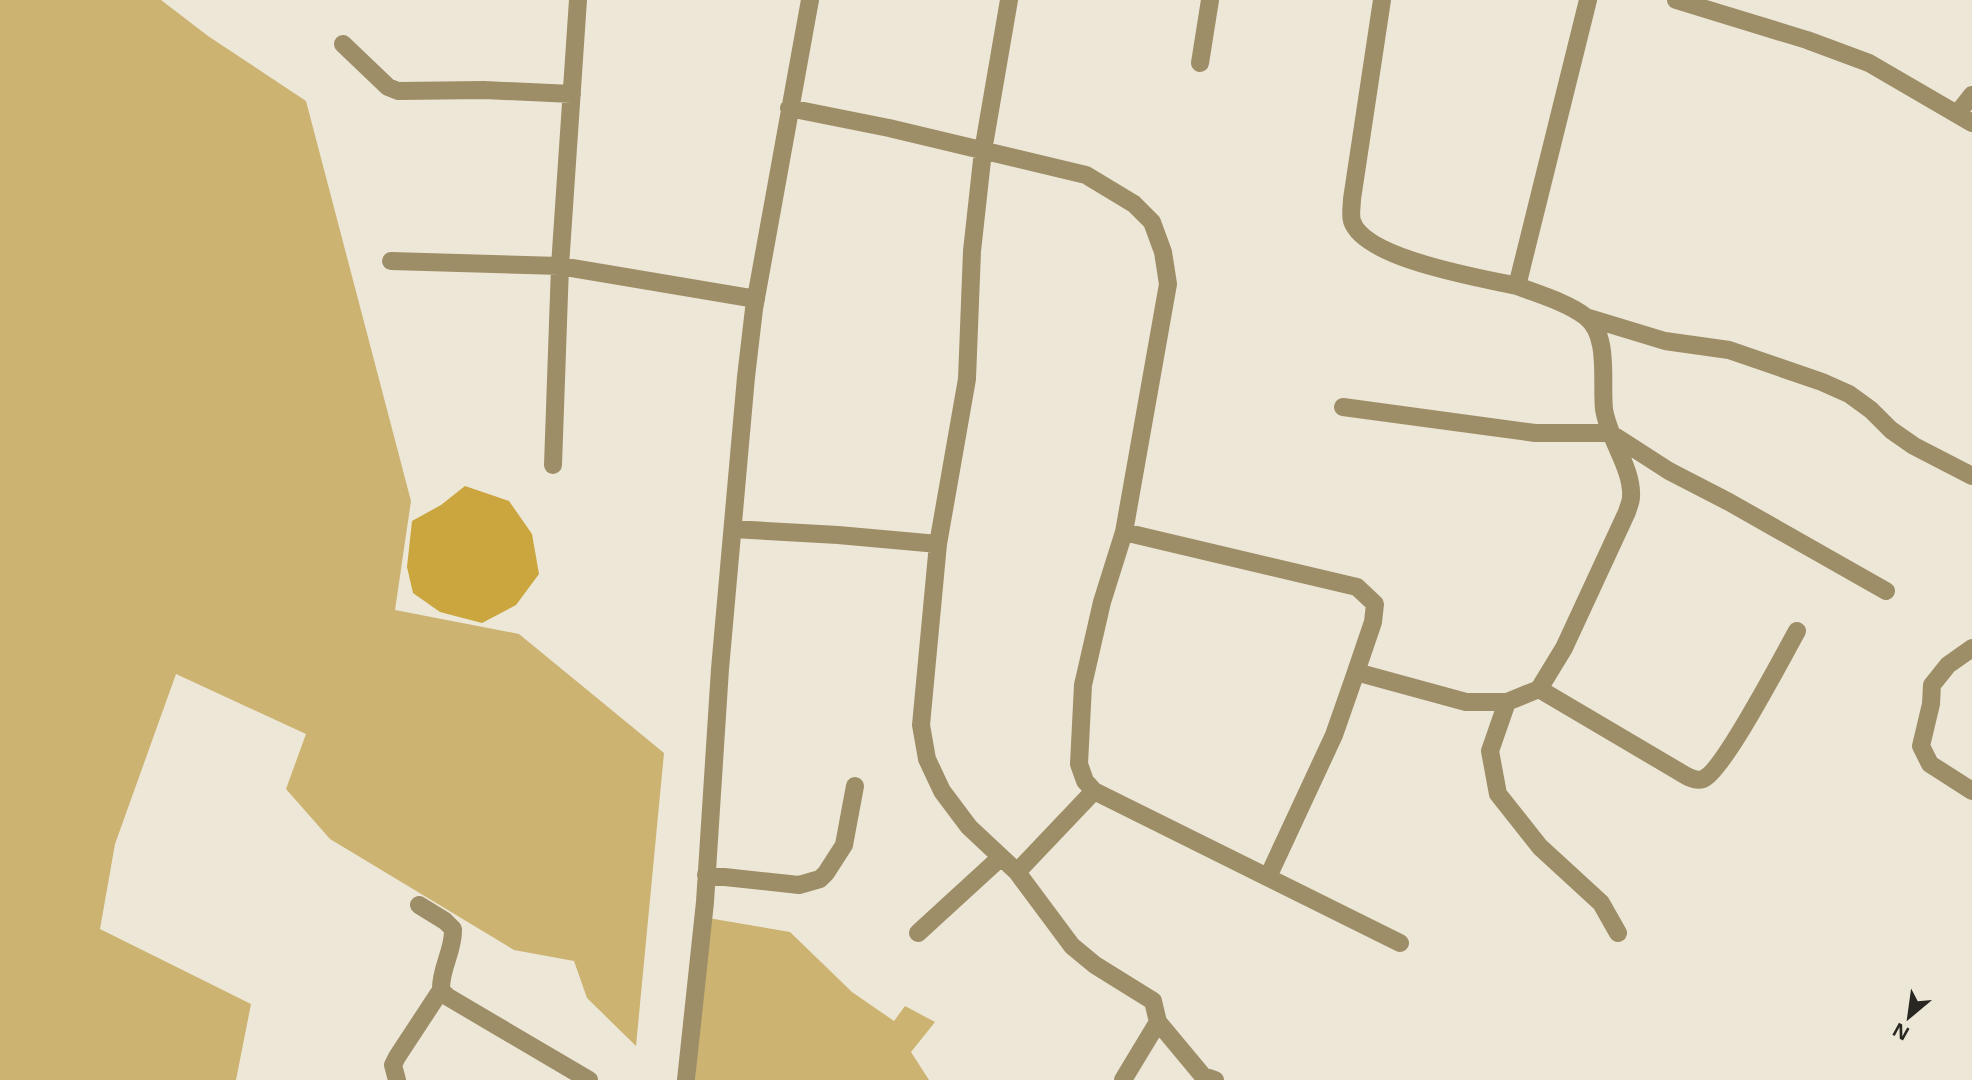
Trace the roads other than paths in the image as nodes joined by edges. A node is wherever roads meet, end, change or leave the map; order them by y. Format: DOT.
graph roads {
  1 [pos="578,0"];
  2 [pos="810,0"];
  3 [pos="1009,0"];
  4 [pos="1210,0"];
  5 [pos="1382,0"];
  6 [pos="1588,0"];
  7 [pos="1676,0"];
  8 [pos="343,44"];
  9 [pos="1200,64"];
  10 [pos="572,94"];
  11 [pos="1972,95"];
  12 [pos="789,108"];
  13 [pos="1967,116"];
  14 [pos="983,151"];
  15 [pos="391,261"];
  16 [pos="560,266"];
  17 [pos="1517,286"];
  18 [pos="755,299"];
  19 [pos="1586,317"];
  20 [pos="1343,407"];
  21 [pos="1610,433"];
  22 [pos="553,465"];
  23 [pos="1972,475"];
  24 [pos="733,529"];
  25 [pos="1124,532"];
  26 [pos="939,544"];
  27 [pos="1886,592"];
  28 [pos="1797,631"];
  29 [pos="1972,648"];
  30 [pos="1356,672"];
  31 [pos="1539,689"];
  32 [pos="1507,702"];
  33 [pos="855,786"];
  34 [pos="1972,790"];
  35 [pos="1094,791"];
  36 [pos="1001,857"];
  37 [pos="1017,872"];
  38 [pos="706,875"];
  39 [pos="1268,877"];
  40 [pos="419,905"];
  41 [pos="918,933"];
  42 [pos="1618,933"];
  43 [pos="1401,943"];
  44 [pos="441,989"];
  45 [pos="1158,1021"];
  46 [pos="397,1080"];
  47 [pos="589,1080"];
  48 [pos="686,1080"];
  49 [pos="1124,1080"];
  50 [pos="1215,1080"];
  1 -- 10 [label="street"];
  2 -- 12 [label="street"];
  3 -- 14 [label="street"];
  4 -- 9 [label="street"];
  5 -- 17 [label="street"];
  6 -- 17 [label="street"];
  7 -- 13 [label="street"];
  8 -- 10 [label="street"];
  10 -- 16 [label="street"];
  11 -- 13 [label="street"];
  12 -- 14 [label="street"];
  12 -- 18 [label="street"];
  14 -- 25 [label="street"];
  14 -- 26 [label="street"];
  15 -- 16 [label="street"];
  16 -- 18 [label="street"];
  16 -- 22 [label="street"];
  17 -- 19 [label="street"];
  18 -- 24 [label="street"];
  19 -- 21 [label="street"];
  19 -- 23 [label="street"];
  20 -- 21 [label="street"];
  21 -- 27 [label="street"];
  21 -- 31 [label="street"];
  24 -- 26 [label="street"];
  24 -- 38 [label="street"];
  25 -- 30 [label="street"];
  25 -- 35 [label="street"];
  26 -- 36 [label="street"];
  28 -- 31 [label="street"];
  29 -- 34 [label="street"];
  30 -- 32 [label="street"];
  30 -- 39 [label="street"];
  31 -- 32 [label="street"];
  32 -- 42 [label="street"];
  33 -- 38 [label="street"];
  35 -- 37 [label="street"];
  35 -- 39 [label="street"];
  36 -- 37 [label="street"];
  36 -- 41 [label="street"];
  37 -- 45 [label="street"];
  38 -- 48 [label="street"];
  39 -- 43 [label="street"];
  40 -- 44 [label="street"];
  44 -- 46 [label="street"];
  44 -- 47 [label="street"];
  45 -- 49 [label="street"];
  45 -- 50 [label="street"];
}
